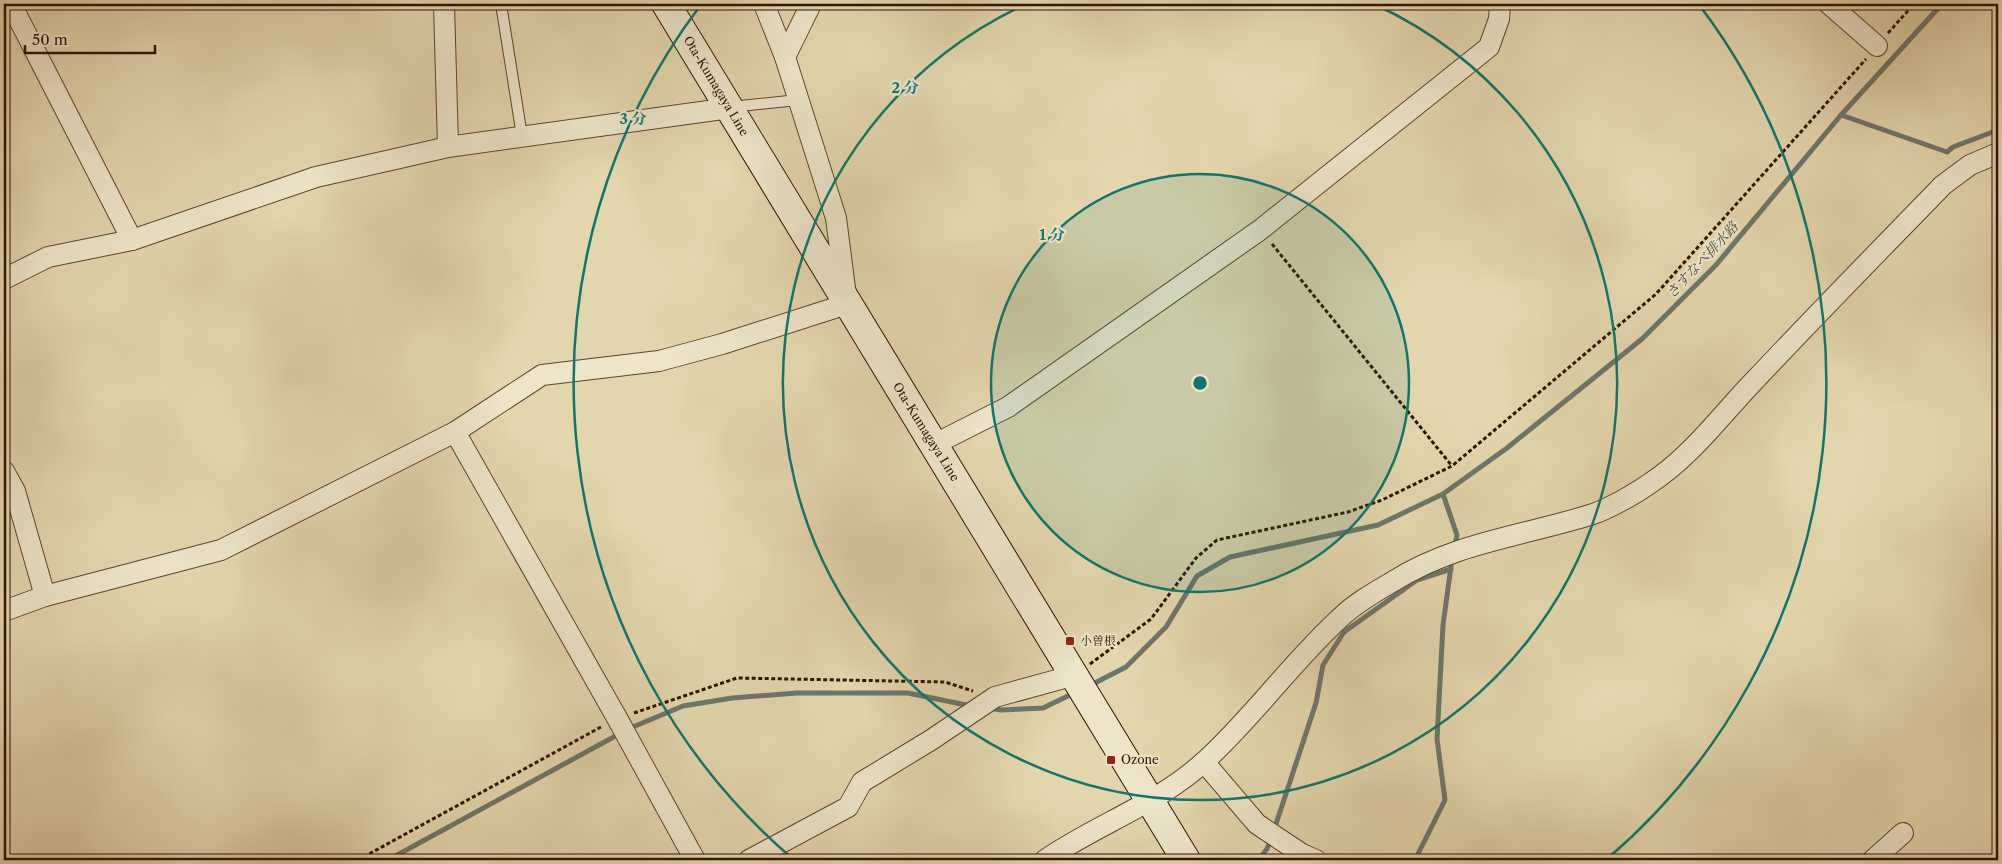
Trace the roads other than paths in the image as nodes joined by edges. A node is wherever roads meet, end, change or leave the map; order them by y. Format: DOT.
graph roads {
  1 [pos="11,4"];
  2 [pos="444,4"];
  3 [pos="501,4"];
  4 [pos="666,4"];
  5 [pos="764,4"];
  6 [pos="811,4"];
  7 [pos="1500,4"];
  8 [pos="1829,4"];
  9 [pos="1877,46"];
  10 [pos="784,57"];
  11 [pos="798,100"];
  12 [pos="730,108"];
  13 [pos="522,136"];
  14 [pos="448,147"];
  15 [pos="1998,154"];
  16 [pos="132,240"];
  17 [pos="4,279"];
  18 [pos="847,304"];
  19 [pos="455,432"];
  20 [pos="933,444"];
  21 [pos="4,471"];
  22 [pos="44,596"];
  23 [pos="4,611"];
  24 [pos="1080,684"];
  25 [pos="1204,762"];
  26 [pos="1150,801"];
  27 [pos="1902,833"];
  28 [pos="695,860"];
  29 [pos="749,860"];
  30 [pos="1045,860"];
  31 [pos="1186,860"];
  32 [pos="1316,860"];
  33 [pos="1873,860"];
  1 -- 16 [label="street"];
  2 -- 14 [label="street"];
  3 -- 13 [label="lane"];
  4 -- 12 [label="main road, Ota-Kumagaya Line"];
  5 -- 10 [label="street"];
  6 -- 10 [label="street"];
  7 -- 20 [label="street"];
  8 -- 9 [label="street"];
  10 -- 11 [label="street"];
  11 -- 12 [label="lane"];
  11 -- 18 [label="street"];
  12 -- 13 [label="street"];
  12 -- 18 [label="main road, Ota-Kumagaya Line"];
  13 -- 14 [label="street"];
  14 -- 16 [label="street"];
  15 -- 25 [label="street"];
  16 -- 17 [label="street"];
  18 -- 19 [label="street"];
  18 -- 20 [label="main road, Ota-Kumagaya Line"];
  19 -- 22 [label="street"];
  19 -- 28 [label="street"];
  20 -- 24 [label="main road, Ota-Kumagaya Line"];
  21 -- 22 [label="street"];
  22 -- 23 [label="street"];
  24 -- 26 [label="main road, Ota-Kumagaya Line"];
  24 -- 29 [label="street"];
  25 -- 26 [label="street"];
  25 -- 32 [label="street"];
  26 -- 30 [label="street"];
  26 -- 31 [label="main road, Ota-Kumagaya Line"];
  27 -- 33 [label="street"];
}
